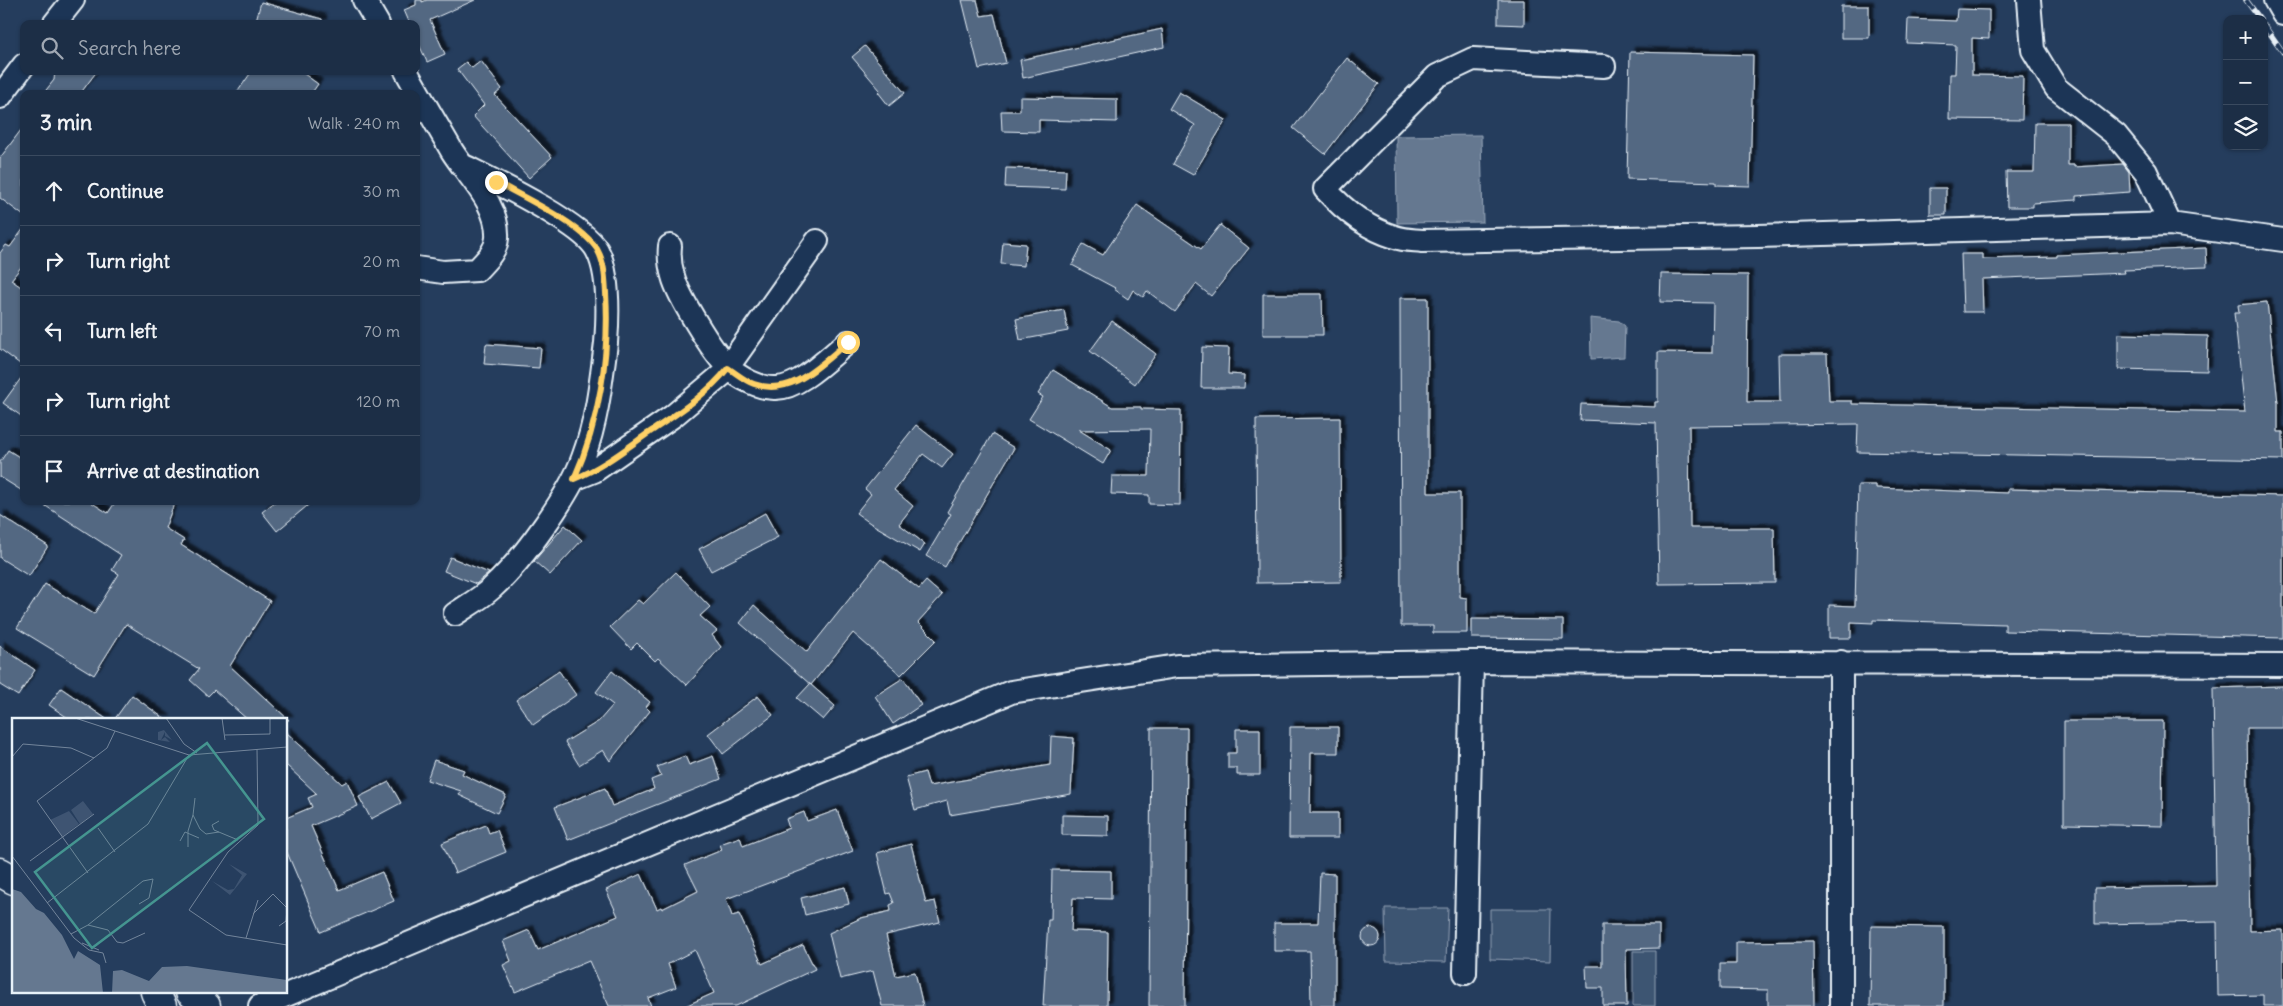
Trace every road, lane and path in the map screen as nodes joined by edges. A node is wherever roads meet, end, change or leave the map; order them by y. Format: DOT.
graph roads {
  1 [pos="73,0"];
  2 [pos="364,0"];
  3 [pos="2030,0"];
  4 [pos="2275,0"];
  5 [pos="2283,14"];
  6 [pos="57,20"];
  7 [pos="376,20"];
  8 [pos="1604,66"];
  9 [pos="20,70"];
  10 [pos="408,75"];
  11 [pos="418,90"];
  12 [pos="420,94"];
  13 [pos="0,97"];
  14 [pos="464,166"];
  15 [pos="2170,224"];
  16 [pos="2283,240"];
  17 [pos="817,241"];
  18 [pos="670,246"];
  19 [pos="420,269"];
  20 [pos="848,342"];
  21 [pos="728,368"];
  22 [pos="574,479"];
  23 [pos="455,614"];
  24 [pos="1472,662"];
  25 [pos="1842,662"];
  26 [pos="2283,665"];
  27 [pos="0,872"];
  28 [pos="12,879"];
  29 [pos="1465,974"];
  30 [pos="156,994"];
  31 [pos="192,994"];
  32 [pos="162,1006"];
  33 [pos="206,1006"];
  34 [pos="260,1006"];
  35 [pos="1841,1006"];
  1 -- 6 [label="street"];
  2 -- 7 [label="street"];
  3 -- 15 [label="street"];
  4 -- 5 [label="street"];
  8 -- 15 [label="street"];
  9 -- 13 [label="street"];
  10 -- 11 [label="street"];
  12 -- 14 [label="street"];
  14 -- 19 [label="street"];
  14 -- 22 [label="street"];
  15 -- 16 [label="street"];
  17 -- 21 [label="street"];
  18 -- 21 [label="street"];
  20 -- 21 [label="street"];
  21 -- 22 [label="street"];
  22 -- 23 [label="street"];
  24 -- 25 [label="street"];
  24 -- 29 [label="street"];
  24 -- 34 [label="street"];
  25 -- 26 [label="street"];
  25 -- 35 [label="street"];
  27 -- 28 [label="main road"];
  30 -- 32 [label="main road"];
  31 -- 33 [label="main road"];
}
